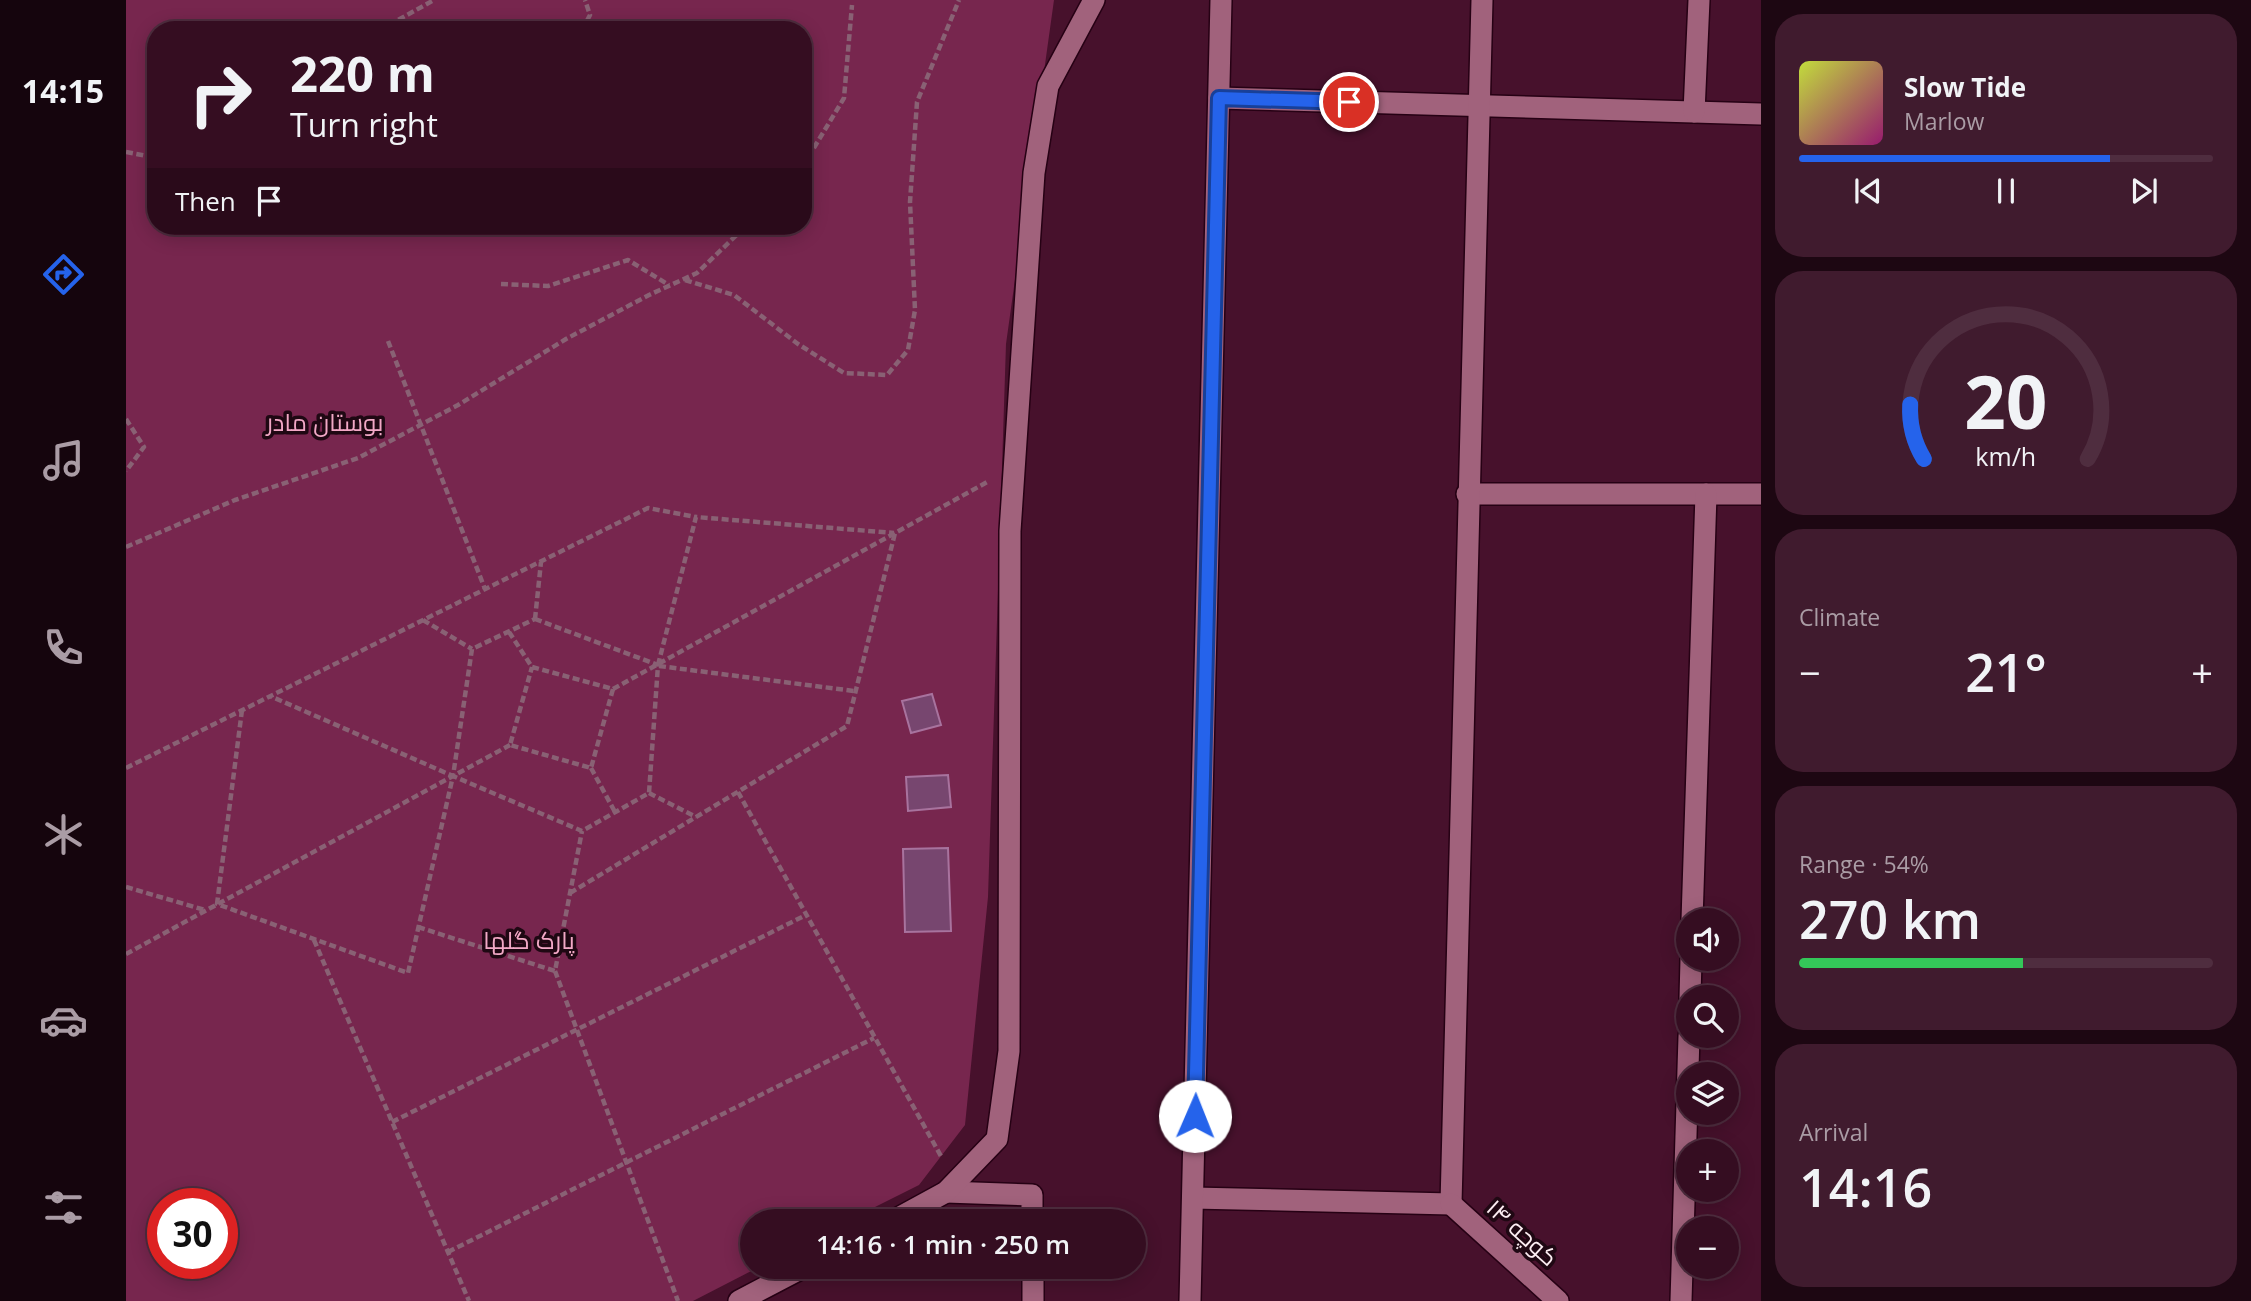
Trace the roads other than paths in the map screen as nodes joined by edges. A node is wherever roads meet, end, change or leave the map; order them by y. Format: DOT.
graph roads {
  1 [pos="1094,0"];
  2 [pos="1221,0"];
  3 [pos="1482,0"];
  4 [pos="1699,0"];
  5 [pos="1219,98"];
  6 [pos="1479,106"];
  7 [pos="1694,112"];
  8 [pos="1761,114"];
  9 [pos="1467,494"];
  10 [pos="1706,494"];
  11 [pos="1761,494"];
  12 [pos="1692,908"];
  13 [pos="1689,1048"];
  14 [pos="951,1187"];
  15 [pos="1193,1198"];
  16 [pos="1451,1205"];
  17 [pos="913,1209"];
  18 [pos="1032,1209"];
  19 [pos="781,1279"];
  20 [pos="1032,1279"];
  21 [pos="739,1301"];
  22 [pos="1033,1301"];
  23 [pos="1191,1301"];
  24 [pos="1558,1301"];
  25 [pos="1681,1301"];
  1 -- 14 [label="street"];
  2 -- 5 [label="street"];
  3 -- 6 [label="street"];
  4 -- 7 [label="street"];
  5 -- 6 [label="street"];
  5 -- 15 [label="street"];
  6 -- 7 [label="street"];
  6 -- 9 [label="street"];
  7 -- 8 [label="street"];
  9 -- 10 [label="street"];
  9 -- 16 [label="street"];
  10 -- 11 [label="street"];
  10 -- 12 [label="street"];
  13 -- 25 [label="street"];
  14 -- 17 [label="street"];
  14 -- 18 [label="street"];
  15 -- 16 [label="street"];
  15 -- 23 [label="street"];
  16 -- 24 [label="street, کوچه ۱۴"];
  19 -- 21 [label="street"];
  20 -- 22 [label="street"];
}
